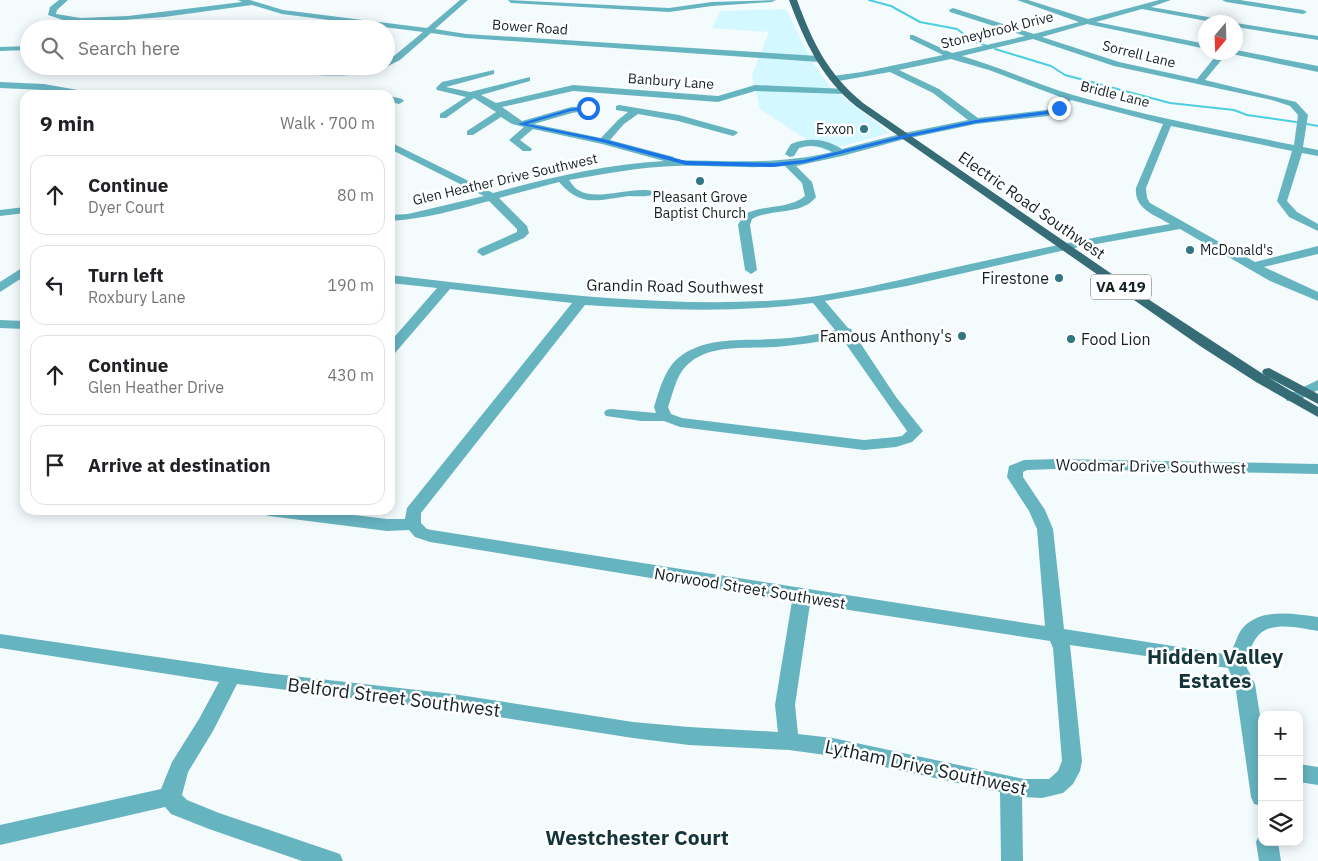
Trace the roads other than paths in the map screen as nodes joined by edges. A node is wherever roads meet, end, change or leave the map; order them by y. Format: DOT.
graph roads {
  1 [pos="64,0"];
  2 [pos="242,0"];
  3 [pos="269,0"];
  4 [pos="458,0"];
  5 [pos="464,0"];
  6 [pos="772,0"];
  7 [pos="792,0"];
  8 [pos="802,0"];
  9 [pos="1021,0"];
  10 [pos="1167,0"];
  11 [pos="1226,0"];
  12 [pos="511,1"];
  13 [pos="552,2"];
  14 [pos="252,3"];
  15 [pos="1141,7"];
  16 [pos="953,10"];
  17 [pos="1303,12"];
  18 [pos="294,14"];
  19 [pos="1198,18"];
  20 [pos="287,20"];
  21 [pos="354,20"];
  22 [pos="1087,22"];
  23 [pos="395,25"];
  24 [pos="1243,26"];
  25 [pos="429,31"];
  26 [pos="1031,37"];
  27 [pos="913,38"];
  28 [pos="1318,38"];
  29 [pos="1198,45"];
  30 [pos="20,48"];
  31 [pos="0,49"];
  32 [pos="1243,54"];
  33 [pos="952,56"];
  34 [pos="395,59"];
  35 [pos="818,59"];
  36 [pos="1217,60"];
  37 [pos="891,69"];
  38 [pos="1318,69"];
  39 [pos="491,72"];
  40 [pos="843,78"];
  41 [pos="527,79"];
  42 [pos="832,79"];
  43 [pos="1199,82"];
  44 [pos="0,85"];
  45 [pos="61,90"];
  46 [pos="844,91"];
  47 [pos="471,95"];
  48 [pos="1069,97"];
  49 [pos="619,108"];
  50 [pos="498,109"];
  51 [pos="636,111"];
  52 [pos="588,113"];
  53 [pos="442,116"];
  54 [pos="976,121"];
  55 [pos="1168,122"];
  56 [pos="526,125"];
  57 [pos="470,133"];
  58 [pos="733,134"];
  59 [pos="909,135"];
  60 [pos="603,141"];
  61 [pos="395,147"];
  62 [pos="527,149"];
  63 [pos="1298,149"];
  64 [pos="842,153"];
  65 [pos="1318,153"];
  66 [pos="790,159"];
  67 [pos="686,163"];
  68 [pos="561,178"];
  69 [pos="649,193"];
  70 [pos="490,196"];
  71 [pos="20,211"];
  72 [pos="0,213"];
  73 [pos="395,217"];
  74 [pos="1182,225"];
  75 [pos="1318,228"];
  76 [pos="1068,245"];
  77 [pos="1318,250"];
  78 [pos="483,252"];
  79 [pos="1254,266"];
  80 [pos="751,270"];
  81 [pos="20,274"];
  82 [pos="395,280"];
  83 [pos="446,286"];
  84 [pos="0,288"];
  85 [pos="1318,297"];
  86 [pos="817,300"];
  87 [pos="581,301"];
  88 [pos="0,324"];
  89 [pos="20,325"];
  90 [pos="846,332"];
  91 [pos="395,344"];
  92 [pos="1318,384"];
  93 [pos="1298,395"];
  94 [pos="1318,400"];
  95 [pos="612,413"];
  96 [pos="1318,413"];
  97 [pos="665,417"];
  98 [pos="1318,469"];
  99 [pos="1027,496"];
  100 [pos="308,515"];
  101 [pos="413,524"];
  102 [pos="802,596"];
  103 [pos="1318,624"];
  104 [pos="1057,635"];
  105 [pos="0,641"];
  106 [pos="1234,660"];
  107 [pos="232,676"];
  108 [pos="789,741"];
  109 [pos="1258,756"];
  110 [pos="1303,774"];
  111 [pos="1318,776"];
  112 [pos="1011,785"];
  113 [pos="171,796"];
  114 [pos="0,835"];
  115 [pos="1268,846"];
  116 [pos="332,861"];
  117 [pos="1012,861"];
  118 [pos="1270,861"];
  1 -- 14 [label="street"];
  2 -- 14 [label="street, Bower Road"];
  3 -- 14 [label="street"];
  4 -- 5 [label="street"];
  5 -- 25 [label="street"];
  6 -- 13 [label="street"];
  7 -- 35 [label="main road, VA 419"];
  8 -- 40 [label="main road, VA 419"];
  9 -- 22 [label="street"];
  10 -- 15 [label="street, Stoneybrook Drive"];
  11 -- 17 [label="street"];
  12 -- 13 [label="street"];
  14 -- 18 [label="street, Bower Road"];
  15 -- 19 [label="street"];
  15 -- 22 [label="street, Stoneybrook Drive"];
  16 -- 26 [label="street, Sorrell Lane"];
  18 -- 20 [label="street"];
  18 -- 21 [label="street, Bower Road"];
  22 -- 26 [label="street, Stoneybrook Drive"];
  22 -- 29 [label="street"];
  23 -- 25 [label="street, Bower Road"];
  24 -- 28 [label="street"];
  25 -- 34 [label="street"];
  25 -- 35 [label="street, Bower Road"];
  26 -- 33 [label="street, Stoneybrook Drive"];
  26 -- 43 [label="street, Sorrell Lane"];
  27 -- 33 [label="street, Bridle Lane"];
  30 -- 31 [label="street"];
  32 -- 38 [label="street"];
  33 -- 37 [label="street, Stoneybrook Drive"];
  33 -- 48 [label="street, Bridle Lane"];
  35 -- 42 [label="main road, VA 419"];
  36 -- 43 [label="street"];
  37 -- 40 [label="street, Stoneybrook Drive"];
  37 -- 54 [label="street"];
  39 -- 47 [label="street"];
  40 -- 42 [label="street, Stoneybrook Drive"];
  40 -- 59 [label="main road, VA 419"];
  41 -- 47 [label="street"];
  42 -- 46 [label="main road, VA 419"];
  43 -- 63 [label="street, Sorrell Lane"];
  44 -- 45 [label="street"];
  46 -- 50 [label="street, Banbury Lane"];
  46 -- 59 [label="main road, VA 419"];
  47 -- 50 [label="street"];
  47 -- 53 [label="street"];
  48 -- 54 [label="street"];
  48 -- 55 [label="street, Bridle Lane"];
  49 -- 51 [label="street"];
  50 -- 56 [label="street"];
  50 -- 57 [label="street"];
  51 -- 58 [label="street"];
  51 -- 60 [label="street"];
  52 -- 56 [label="street"];
  54 -- 59 [label="street"];
  55 -- 63 [label="street, Bridle Lane"];
  55 -- 74 [label="street"];
  56 -- 60 [label="street"];
  56 -- 62 [label="street"];
  59 -- 64 [label="street"];
  59 -- 76 [label="main road, Electric Road Southwest / VA 419"];
  59 -- 76 [label="main road, Electric Road Southwest / VA 419"];
  60 -- 67 [label="street"];
  61 -- 70 [label="street"];
  63 -- 65 [label="street, Bridle Lane"];
  63 -- 75 [label="street, Sorrell Lane"];
  64 -- 66 [label="street"];
  64 -- 66 [label="street"];
  66 -- 67 [label="street"];
  66 -- 80 [label="street"];
  67 -- 68 [label="street, Glen Heather Drive Southwest"];
  68 -- 69 [label="street"];
  68 -- 70 [label="street, Glen Heather Drive Southwest"];
  70 -- 73 [label="street, Glen Heather Drive Southwest"];
  70 -- 78 [label="street"];
  71 -- 72 [label="street"];
  74 -- 76 [label="street, Grandin Road Southwest"];
  74 -- 79 [label="street"];
  76 -- 86 [label="street, Grandin Road Southwest"];
  76 -- 93 [label="main road, Electric Road Southwest / VA 419"];
  77 -- 79 [label="street"];
  79 -- 85 [label="street"];
  81 -- 84 [label="street"];
  82 -- 83 [label="street, Grandin Road Southwest"];
  83 -- 87 [label="street, Grandin Road Southwest"];
  83 -- 91 [label="street"];
  86 -- 87 [label="street, Grandin Road Southwest"];
  86 -- 90 [label="street"];
  87 -- 101 [label="street"];
  88 -- 89 [label="street"];
  90 -- 97 [label="street"];
  90 -- 97 [label="street"];
  92 -- 93 [label="street"];
  93 -- 94 [label="main road, Electric Road Southwest / VA 419"];
  93 -- 96 [label="main road, Electric Road Southwest / VA 419"];
  95 -- 97 [label="street"];
  98 -- 99 [label="street, Woodmar Drive Southwest"];
  99 -- 104 [label="street, Lytham Drive Southwest"];
  100 -- 101 [label="street"];
  101 -- 102 [label="street, Norwood Street Southwest"];
  102 -- 104 [label="street, Norwood Street Southwest"];
  102 -- 108 [label="street"];
  103 -- 106 [label="street"];
  104 -- 106 [label="street, Norwood Street Southwest"];
  104 -- 112 [label="street, Lytham Drive Southwest"];
  105 -- 107 [label="street, Belford Street Southwest"];
  106 -- 109 [label="street"];
  107 -- 108 [label="street, Belford Street Southwest"];
  107 -- 113 [label="street"];
  108 -- 112 [label="street, Lytham Drive Southwest"];
  110 -- 111 [label="street"];
  112 -- 117 [label="street"];
  113 -- 114 [label="street"];
  113 -- 116 [label="street"];
  115 -- 118 [label="street"];
}
